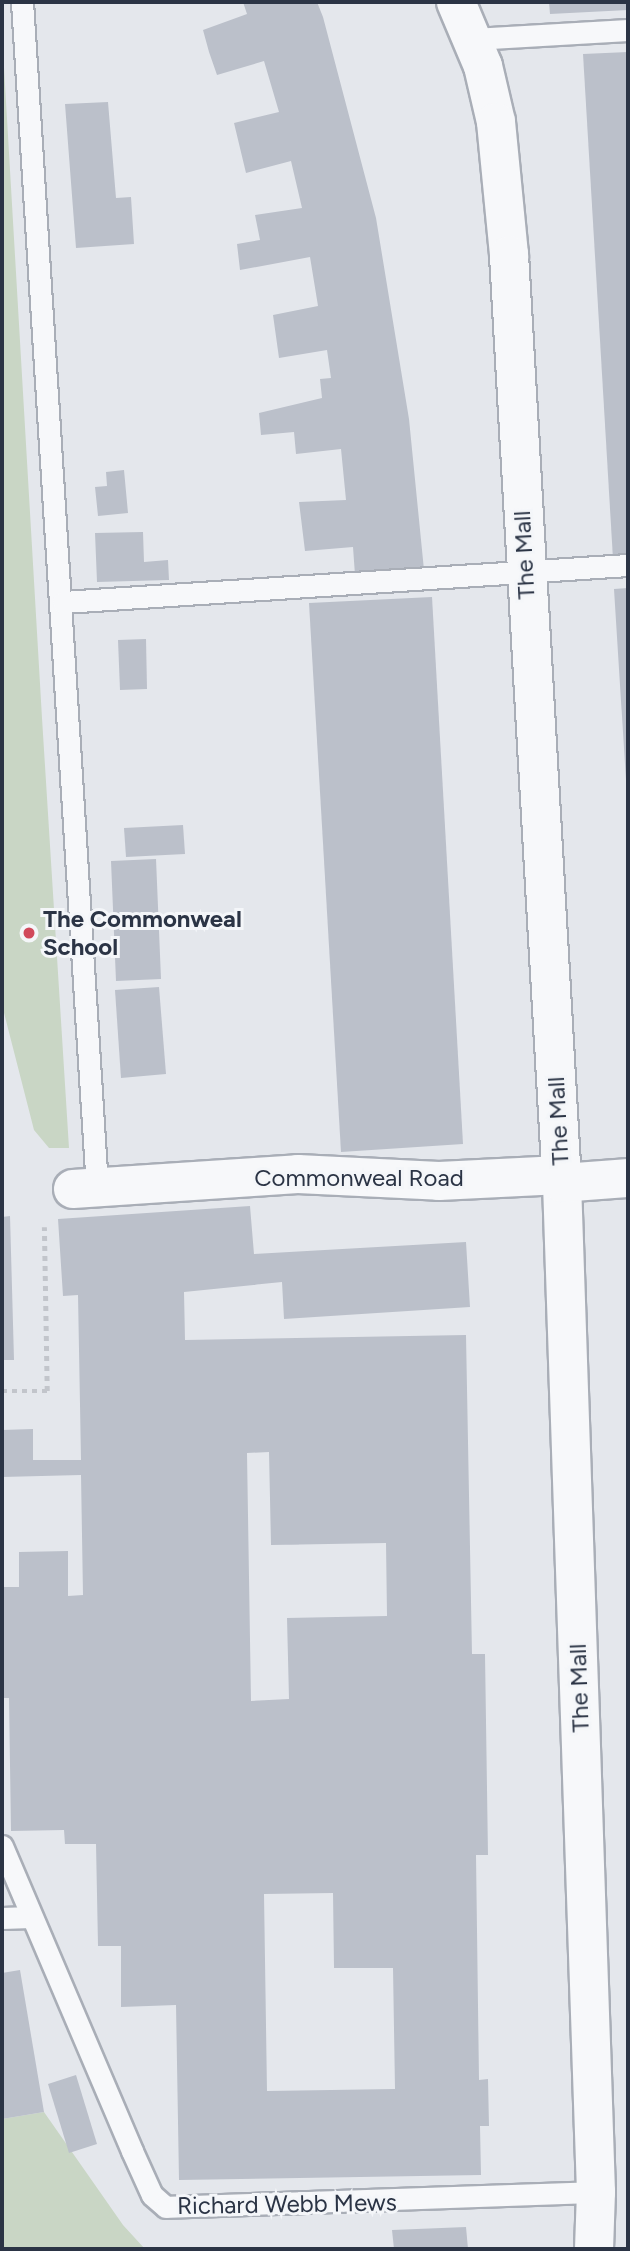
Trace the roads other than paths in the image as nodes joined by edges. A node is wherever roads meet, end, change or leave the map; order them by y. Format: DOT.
graph roads {
  1 [pos="22,2"];
  2 [pos="456,2"];
  3 [pos="628,30"];
  4 [pos="473,39"];
  5 [pos="628,565"];
  6 [pos="524,570"];
  7 [pos="63,602"];
  8 [pos="628,1178"];
  9 [pos="561,1179"];
  10 [pos="85,1189"];
  11 [pos="2,1846"];
  12 [pos="31,1917"];
  13 [pos="2,1918"];
  14 [pos="596,2192"];
  15 [pos="594,2249"];
  1 -- 7 [label="lane"];
  2 -- 4 [label="street, The Mall"];
  3 -- 4 [label="lane"];
  4 -- 6 [label="street, The Mall"];
  5 -- 6 [label="lane"];
  6 -- 7 [label="lane"];
  6 -- 9 [label="street, The Mall"];
  7 -- 10 [label="lane"];
  8 -- 9 [label="street, Commonweal Road"];
  9 -- 10 [label="street, Commonweal Road"];
  9 -- 14 [label="street, The Mall"];
  11 -- 12 [label="lane, Richard Webb Mews"];
  12 -- 13 [label="lane"];
  12 -- 14 [label="lane, Richard Webb Mews"];
  14 -- 15 [label="street, The Mall"];
}
